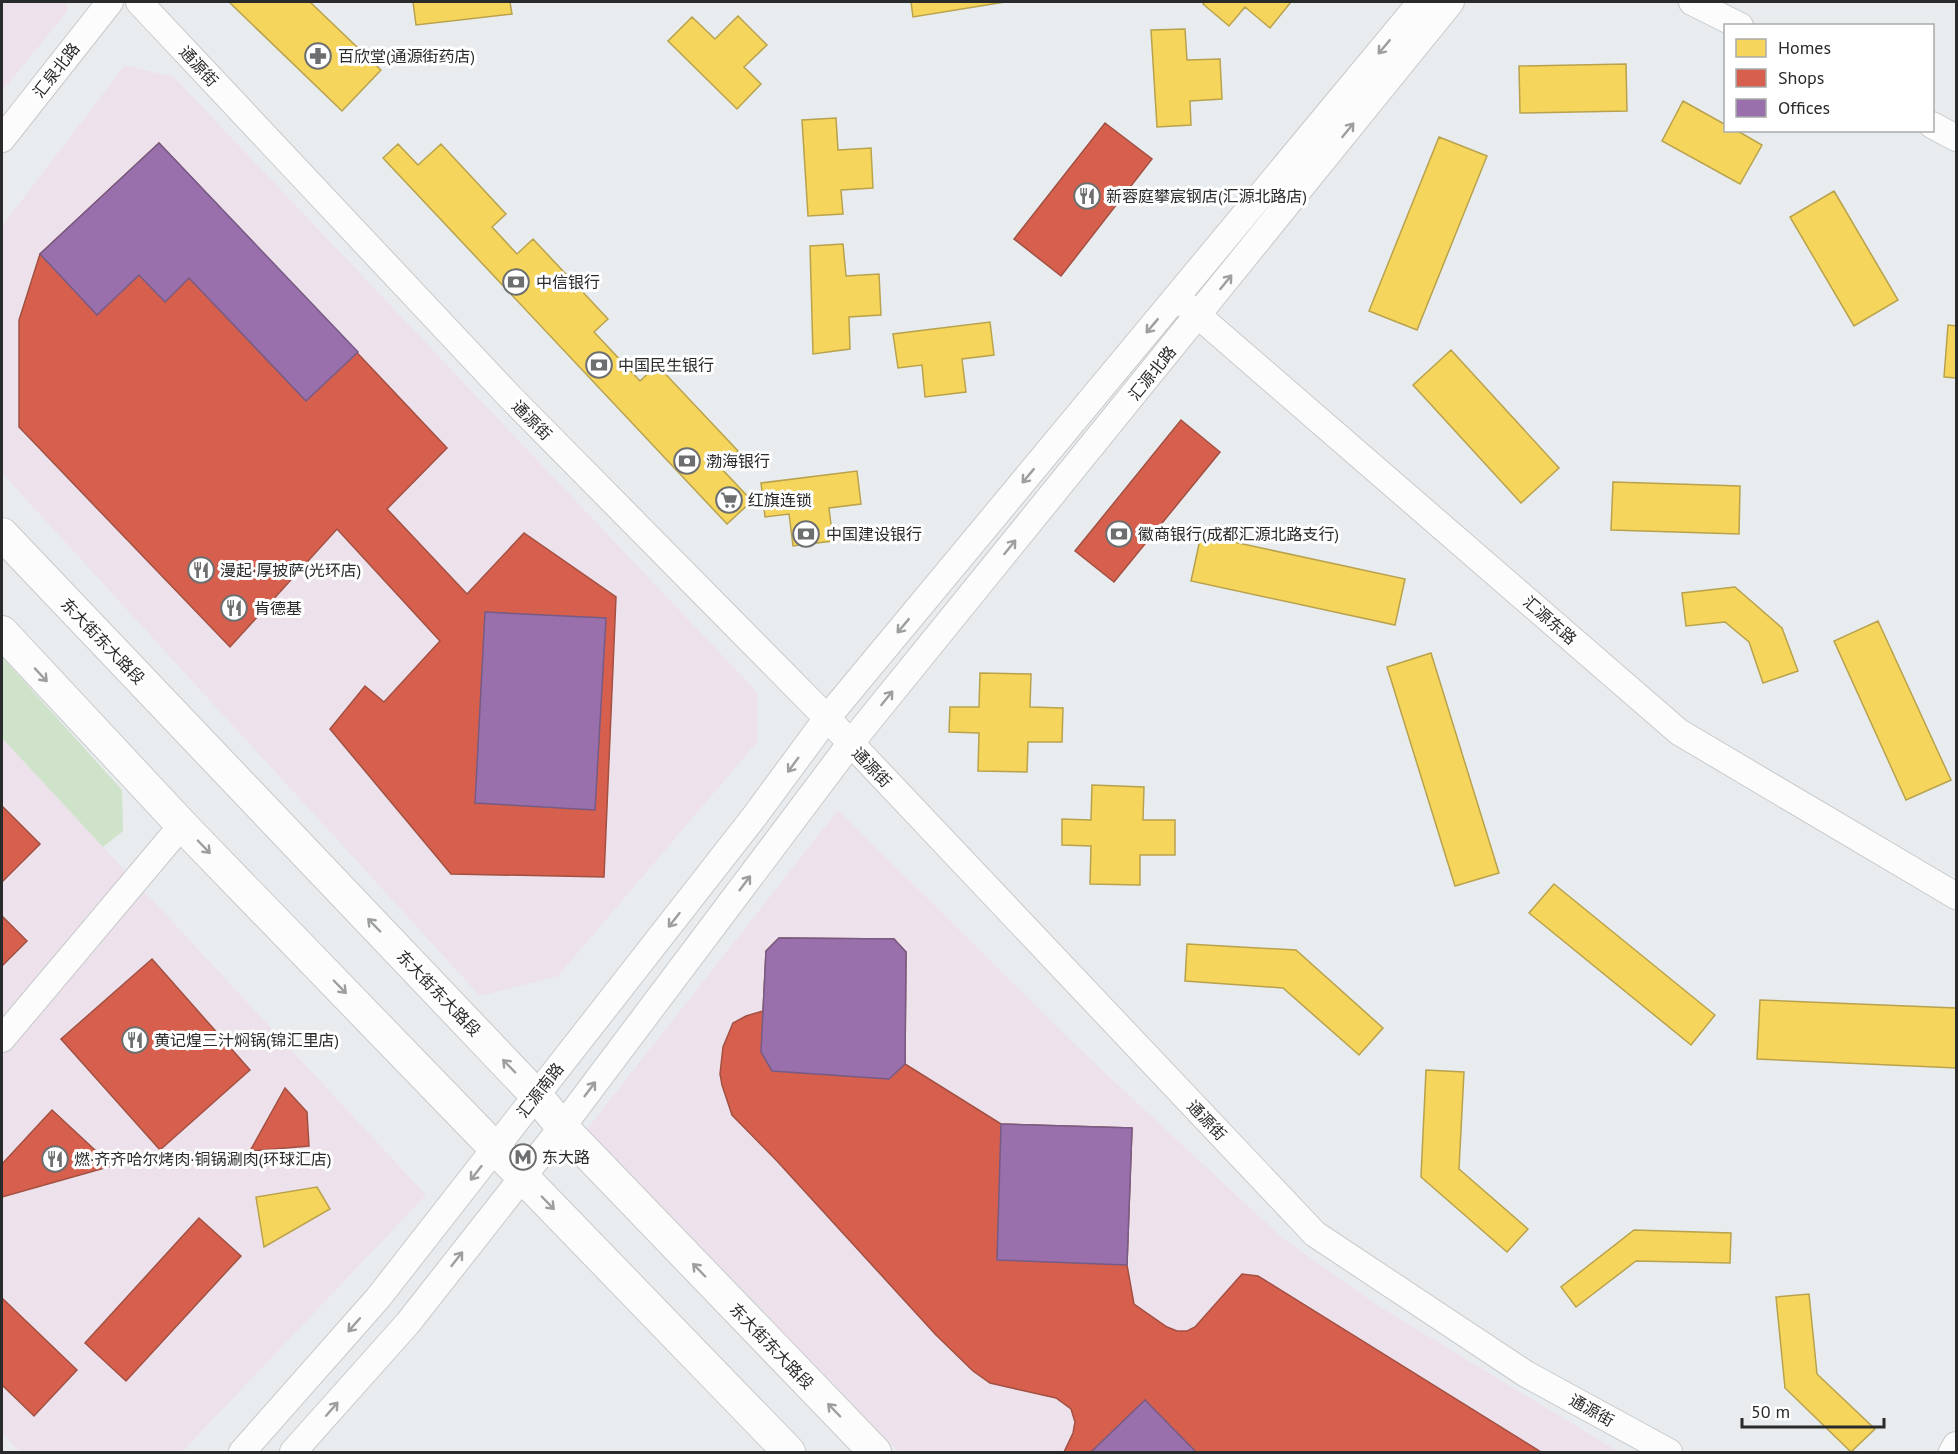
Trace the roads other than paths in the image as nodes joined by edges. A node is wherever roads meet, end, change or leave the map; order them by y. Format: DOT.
graph roads {
  1 [pos="110,2"];
  2 [pos="139,2"];
  3 [pos="1421,2"];
  4 [pos="1451,2"];
  5 [pos="1692,2"];
  6 [pos="1736,24"];
  7 [pos="1934,126"];
  8 [pos="1956,138"];
  9 [pos="2,139"];
  10 [pos="1177,297"];
  11 [pos="1199,315"];
  12 [pos="2,534"];
  13 [pos="2,632"];
  14 [pos="827,718"];
  15 [pos="850,744"];
  16 [pos="182,825"];
  17 [pos="1956,896"];
  18 [pos="2,1039"];
  19 [pos="536,1095"];
  20 [pos="562,1127"];
  21 [pos="495,1148"];
  22 [pos="522,1176"];
  23 [pos="1956,1445"];
  24 [pos="242,1452"];
  25 [pos="293,1452"];
  26 [pos="789,1452"];
  27 [pos="875,1452"];
  28 [pos="1669,1452"];
  29 [pos="1953,1452"];
  1 -- 9 [label="street, 汇泉北路"];
  2 -- 14 [label="street, 通源街"];
  3 -- 10 [label="street, 汇源北路, one-way"];
  11 -- 4 [label="street, 汇源北路, one-way"];
  5 -- 6 [label="street"];
  7 -- 8 [label="street"];
  10 -- 11 [label="street, 汇源东路"];
  10 -- 14 [label="street, 汇源北路, one-way"];
  15 -- 11 [label="street, 汇源北路, one-way"];
  11 -- 17 [label="street, 汇源东路"];
  19 -- 12 [label="main road, 东大街东大路段, one-way"];
  13 -- 16 [label="main road, one-way"];
  14 -- 15 [label="street, 通源街"];
  14 -- 19 [label="street, 汇源南路, one-way"];
  20 -- 15 [label="street, one-way"];
  15 -- 28 [label="street, 通源街"];
  16 -- 18 [label="street"];
  16 -- 21 [label="main road, one-way"];
  19 -- 20 [label="main road, 东大街东大路段"];
  19 -- 21 [label="street, 汇源南路"];
  20 -- 22 [label="street"];
  27 -- 20 [label="main road, 东大街东大路段, one-way"];
  21 -- 22 [label="main road"];
  21 -- 24 [label="street, 汇源南路, one-way"];
  25 -- 22 [label="street, one-way"];
  22 -- 26 [label="main road, one-way"];
  23 -- 29 [label="street"];
}
